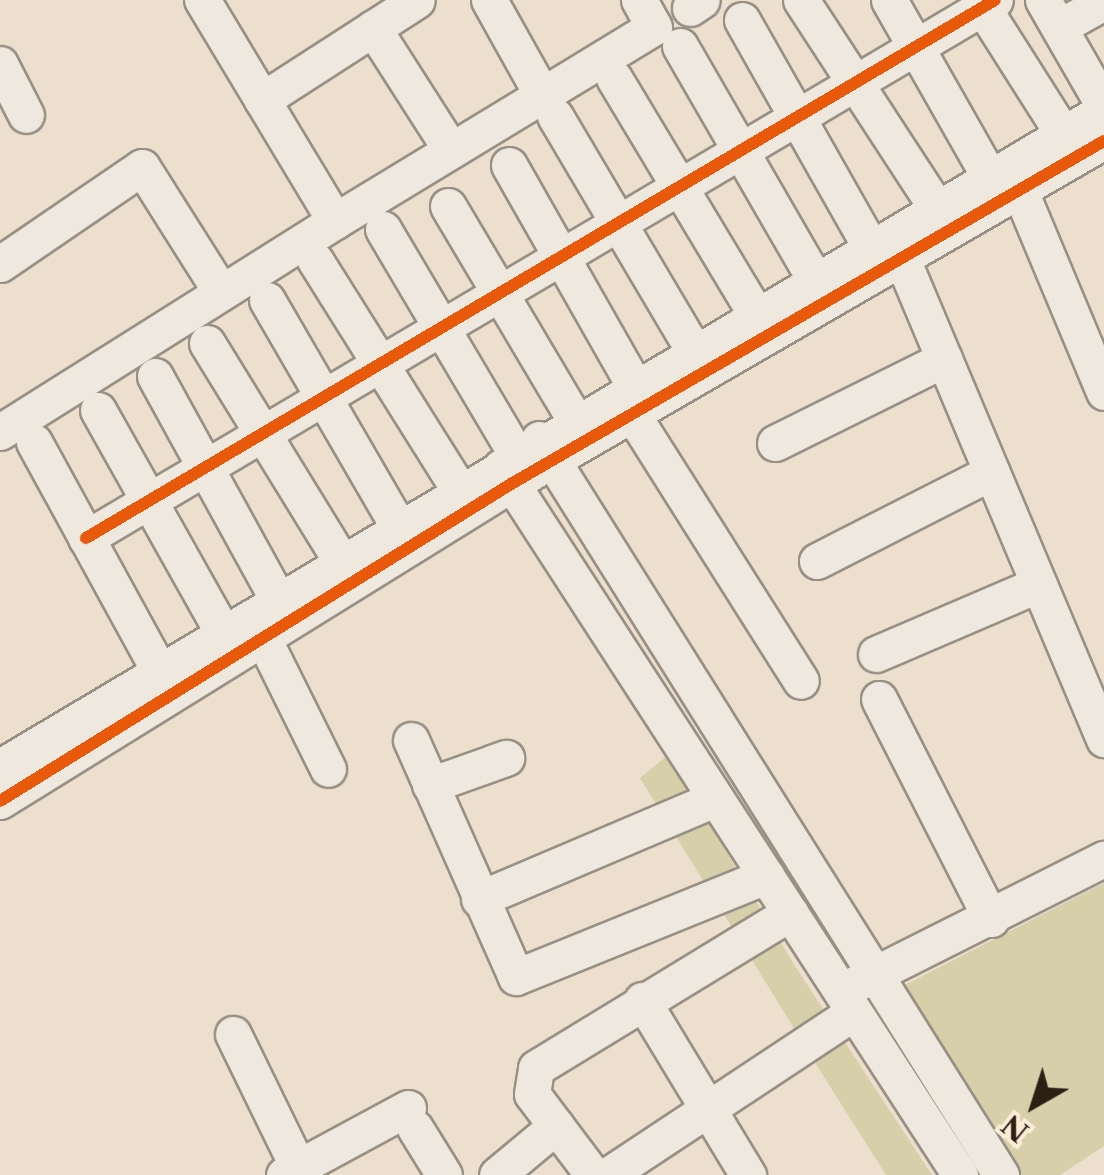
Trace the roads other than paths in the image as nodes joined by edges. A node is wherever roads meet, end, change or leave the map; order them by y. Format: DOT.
graph roads {
  1 [pos="202,0"];
  2 [pos="417,0"];
  3 [pos="489,0"];
  4 [pos="639,0"];
  5 [pos="801,0"];
  6 [pos="889,0"];
  7 [pos="985,2"];
  8 [pos="1104,2"];
  9 [pos="1051,14"];
  10 [pos="742,20"];
  11 [pos="374,28"];
  12 [pos="680,46"];
  13 [pos="916,47"];
  14 [pos="0,64"];
  15 [pos="614,78"];
  16 [pos="856,82"];
  17 [pos="262,100"];
  18 [pos="549,105"];
  19 [pos="1104,108"];
  20 [pos="26,115"];
  21 [pos="798,117"];
  22 [pos="1063,134"];
  23 [pos="1104,141"];
  24 [pos="452,150"];
  25 [pos="740,152"];
  26 [pos="509,165"];
  27 [pos="1005,184"];
  28 [pos="681,186"];
  29 [pos="448,206"];
  30 [pos="936,207"];
  31 [pos="334,222"];
  32 [pos="621,222"];
  33 [pos="383,229"];
  34 [pos="886,252"];
  35 [pos="562,258"];
  36 [pos="315,260"];
  37 [pos="0,264"];
  38 [pos="814,278"];
  39 [pos="222,292"];
  40 [pos="500,294"];
  41 [pos="267,300"];
  42 [pos="755,313"];
  43 [pos="441,329"];
  44 [pos="207,343"];
  45 [pos="692,349"];
  46 [pos="944,359"];
  47 [pos="382,364"];
  48 [pos="155,376"];
  49 [pos="1104,392"];
  50 [pos="325,398"];
  51 [pos="634,400"];
  52 [pos="98,410"];
  53 [pos="574,418"];
  54 [pos="0,432"];
  55 [pos="264,434"];
  56 [pos="34,442"];
  57 [pos="776,443"];
  58 [pos="523,459"];
  59 [pos="206,469"];
  60 [pos="992,472"];
  61 [pos="458,488"];
  62 [pos="150,502"];
  63 [pos="398,524"];
  64 [pos="86,538"];
  65 [pos="340,559"];
  66 [pos="817,561"];
  67 [pos="1039,584"];
  68 [pos="277,598"];
  69 [pos="222,631"];
  70 [pos="263,638"];
  71 [pos="876,654"];
  72 [pos="159,670"];
  73 [pos="801,682"];
  74 [pos="880,699"];
  75 [pos="1104,739"];
  76 [pos="411,740"];
  77 [pos="506,758"];
  78 [pos="0,767"];
  79 [pos="328,769"];
  80 [pos="430,785"];
  81 [pos="715,799"];
  82 [pos="0,802"];
  83 [pos="1104,858"];
  84 [pos="766,876"];
  85 [pos="479,899"];
  86 [pos="790,913"];
  87 [pos="992,919"];
  88 [pos="873,976"];
  89 [pos="642,1000"];
  90 [pos="847,1002"];
  91 [pos="234,1034"];
  92 [pos="710,1108"];
  93 [pos="556,1126"];
  94 [pos="291,1171"];
  95 [pos="444,1175"];
  96 [pos="497,1175"];
  97 [pos="593,1175"];
  98 [pos="608,1175"];
  99 [pos="748,1175"];
  100 [pos="960,1175"];
  101 [pos="1001,1175"];
  1 -- 17 [label="street"];
  2 -- 11 [label="street"];
  3 -- 18 [label="street"];
  4 -- 18 [label="street"];
  5 -- 16 [label="street"];
  6 -- 13 [label="street"];
  7 -- 13 [label="street"];
  7 -- 22 [label="street"];
  8 -- 9 [label="street"];
  9 -- 19 [label="street"];
  10 -- 21 [label="street"];
  11 -- 17 [label="street"];
  11 -- 24 [label="street"];
  12 -- 25 [label="street"];
  13 -- 16 [label="street"];
  13 -- 27 [label="street"];
  14 -- 20 [label="street"];
  15 -- 28 [label="street"];
  16 -- 21 [label="street"];
  16 -- 30 [label="street"];
  17 -- 31 [label="street"];
  18 -- 24 [label="street"];
  18 -- 32 [label="street"];
  19 -- 22 [label="street"];
  21 -- 25 [label="street"];
  21 -- 34 [label="street"];
  22 -- 27 [label="street"];
  23 -- 27 [label="street"];
  24 -- 31 [label="street"];
  25 -- 28 [label="street"];
  25 -- 38 [label="street"];
  26 -- 35 [label="street"];
  27 -- 30 [label="street"];
  27 -- 34 [label="street"];
  27 -- 49 [label="street"];
  28 -- 32 [label="street"];
  28 -- 42 [label="street"];
  29 -- 40 [label="street"];
  30 -- 34 [label="street"];
  31 -- 39 [label="street"];
  32 -- 35 [label="street"];
  32 -- 45 [label="street"];
  33 -- 43 [label="street"];
  34 -- 38 [label="street"];
  34 -- 46 [label="street"];
  34 -- 51 [label="street"];
  35 -- 40 [label="street"];
  35 -- 51 [label="street"];
  36 -- 47 [label="street"];
  37 -- 39 [label="street"];
  38 -- 42 [label="street"];
  39 -- 54 [label="street"];
  40 -- 43 [label="street"];
  40 -- 53 [label="street"];
  41 -- 50 [label="street"];
  42 -- 45 [label="street"];
  43 -- 47 [label="street"];
  43 -- 58 [label="street"];
  44 -- 55 [label="street"];
  45 -- 51 [label="street"];
  46 -- 57 [label="street"];
  46 -- 60 [label="street"];
  47 -- 50 [label="street"];
  47 -- 61 [label="street"];
  48 -- 59 [label="street"];
  50 -- 55 [label="street"];
  50 -- 63 [label="street"];
  51 -- 53 [label="street"];
  51 -- 58 [label="street"];
  51 -- 73 [label="street"];
  52 -- 62 [label="street"];
  53 -- 58 [label="street"];
  55 -- 59 [label="street"];
  55 -- 65 [label="street"];
  56 -- 64 [label="street"];
  58 -- 61 [label="street"];
  58 -- 70 [label="street"];
  58 -- 81 [label="street"];
  58 -- 88 [label="street"];
  59 -- 62 [label="street"];
  59 -- 68 [label="street"];
  60 -- 66 [label="street"];
  60 -- 67 [label="street"];
  61 -- 63 [label="street"];
  62 -- 64 [label="street"];
  62 -- 69 [label="street"];
  63 -- 65 [label="street"];
  64 -- 72 [label="street"];
  65 -- 68 [label="street"];
  67 -- 71 [label="street"];
  67 -- 75 [label="street"];
  68 -- 69 [label="street"];
  69 -- 72 [label="street"];
  70 -- 79 [label="street"];
  70 -- 82 [label="street"];
  72 -- 78 [label="street"];
  74 -- 87 [label="street"];
  76 -- 80 [label="street"];
  77 -- 80 [label="street"];
  80 -- 85 [label="street"];
  81 -- 84 [label="street"];
  81 -- 85 [label="street"];
  83 -- 87 [label="street"];
  84 -- 85 [label="street"];
  84 -- 86 [label="street"];
  86 -- 89 [label="street"];
  86 -- 90 [label="street"];
  87 -- 88 [label="street"];
  88 -- 90 [label="street"];
  88 -- 101 [label="street"];
  89 -- 92 [label="street"];
  89 -- 93 [label="street"];
  90 -- 92 [label="street"];
  90 -- 100 [label="street"];
  91 -- 94 [label="street"];
  92 -- 98 [label="street"];
  92 -- 99 [label="street"];
  93 -- 96 [label="street"];
  93 -- 97 [label="street"];
  94 -- 95 [label="street"];
}
